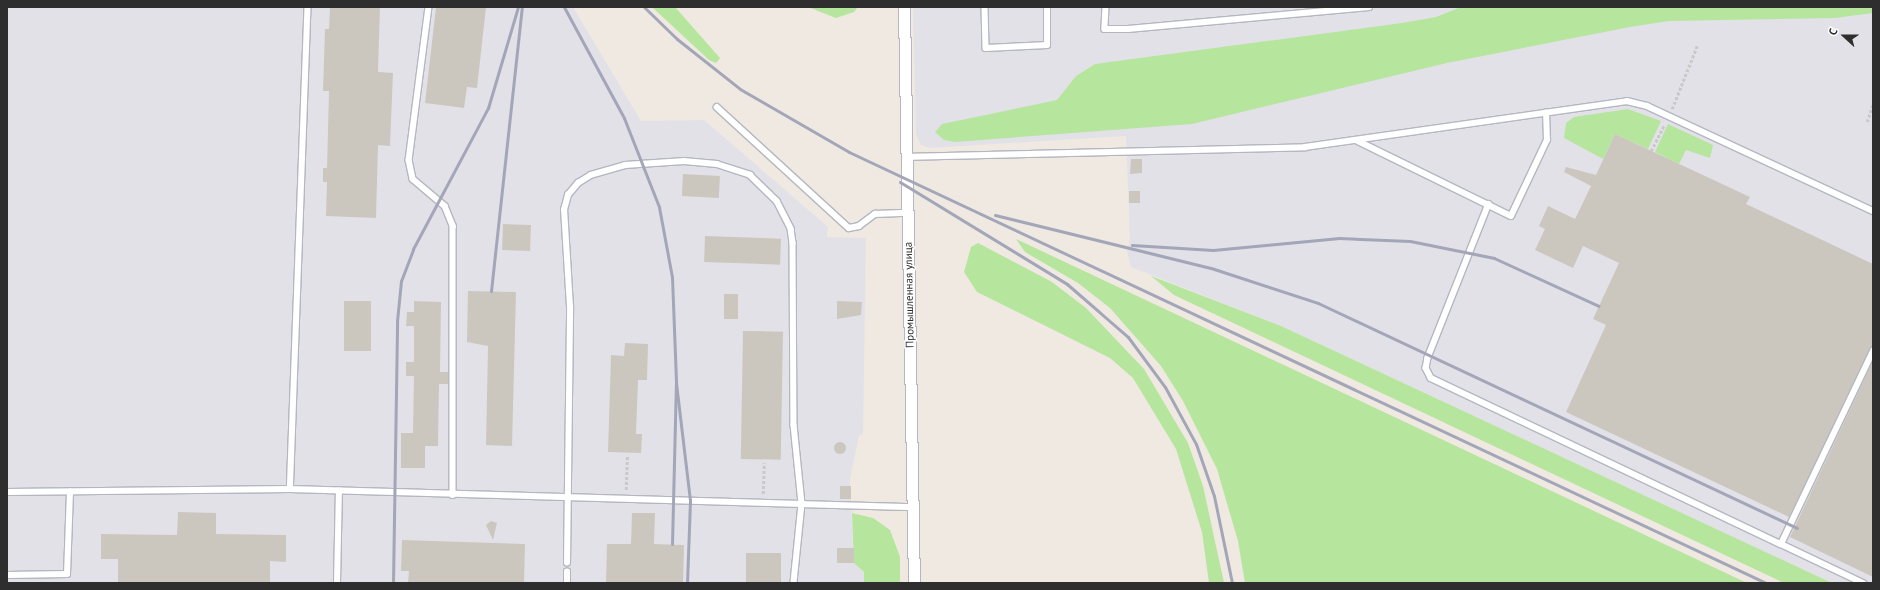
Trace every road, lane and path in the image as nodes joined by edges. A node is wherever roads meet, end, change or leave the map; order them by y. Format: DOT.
graph roads {
  1 [pos="308,7"];
  2 [pos="429,7"];
  3 [pos="904,7"];
  4 [pos="985,7"];
  5 [pos="1048,7"];
  6 [pos="1106,7"];
  7 [pos="1369,7"];
  8 [pos="1697,46"];
  9 [pos="1873,104"];
  10 [pos="717,107"];
  11 [pos="1546,113"];
  12 [pos="1669,116"];
  13 [pos="1867,122"];
  14 [pos="1358,140"];
  15 [pos="1651,151"];
  16 [pos="906,157"];
  17 [pos="1488,204"];
  18 [pos="1873,211"];
  19 [pos="908,213"];
  20 [pos="1873,351"];
  21 [pos="627,456"];
  22 [pos="764,463"];
  23 [pos="290,488"];
  24 [pos="339,491"];
  25 [pos="7,492"];
  26 [pos="70,492"];
  27 [pos="453,496"];
  28 [pos="569,498"];
  29 [pos="626,499"];
  30 [pos="763,503"];
  31 [pos="802,504"];
  32 [pos="912,507"];
  33 [pos="1781,544"];
  34 [pos="567,563"];
  35 [pos="567,572"];
  36 [pos="7,575"];
  37 [pos="337,583"];
  38 [pos="567,583"];
  39 [pos="794,583"];
  40 [pos="914,583"];
  41 [pos="1863,583"];
  1 -- 23 [label="lane"];
  2 -- 27 [label="lane"];
  3 -- 16 [label="street, Промышленная улица"];
  4 -- 5 [label="lane"];
  6 -- 7 [label="lane"];
  8 -- 12 [label="path"];
  9 -- 13 [label="path"];
  10 -- 19 [label="lane"];
  11 -- 12 [label="lane"];
  11 -- 14 [label="lane"];
  11 -- 17 [label="lane"];
  12 -- 15 [label="path"];
  12 -- 18 [label="lane"];
  14 -- 16 [label="lane"];
  14 -- 17 [label="lane"];
  16 -- 19 [label="street, Промышленная улица"];
  17 -- 33 [label="lane"];
  19 -- 32 [label="street, Промышленная улица"];
  20 -- 33 [label="lane"];
  21 -- 29 [label="path"];
  22 -- 30 [label="path"];
  23 -- 24 [label="lane"];
  23 -- 26 [label="lane"];
  24 -- 27 [label="lane"];
  24 -- 37 [label="lane"];
  25 -- 26 [label="lane"];
  26 -- 36 [label="lane"];
  27 -- 28 [label="lane"];
  28 -- 29 [label="lane"];
  28 -- 31 [label="lane"];
  28 -- 34 [label="lane"];
  29 -- 30 [label="lane"];
  30 -- 31 [label="lane"];
  31 -- 32 [label="lane"];
  31 -- 39 [label="lane"];
  32 -- 40 [label="street, Промышленная улица"];
  33 -- 41 [label="lane"];
  35 -- 38 [label="lane"];
}
